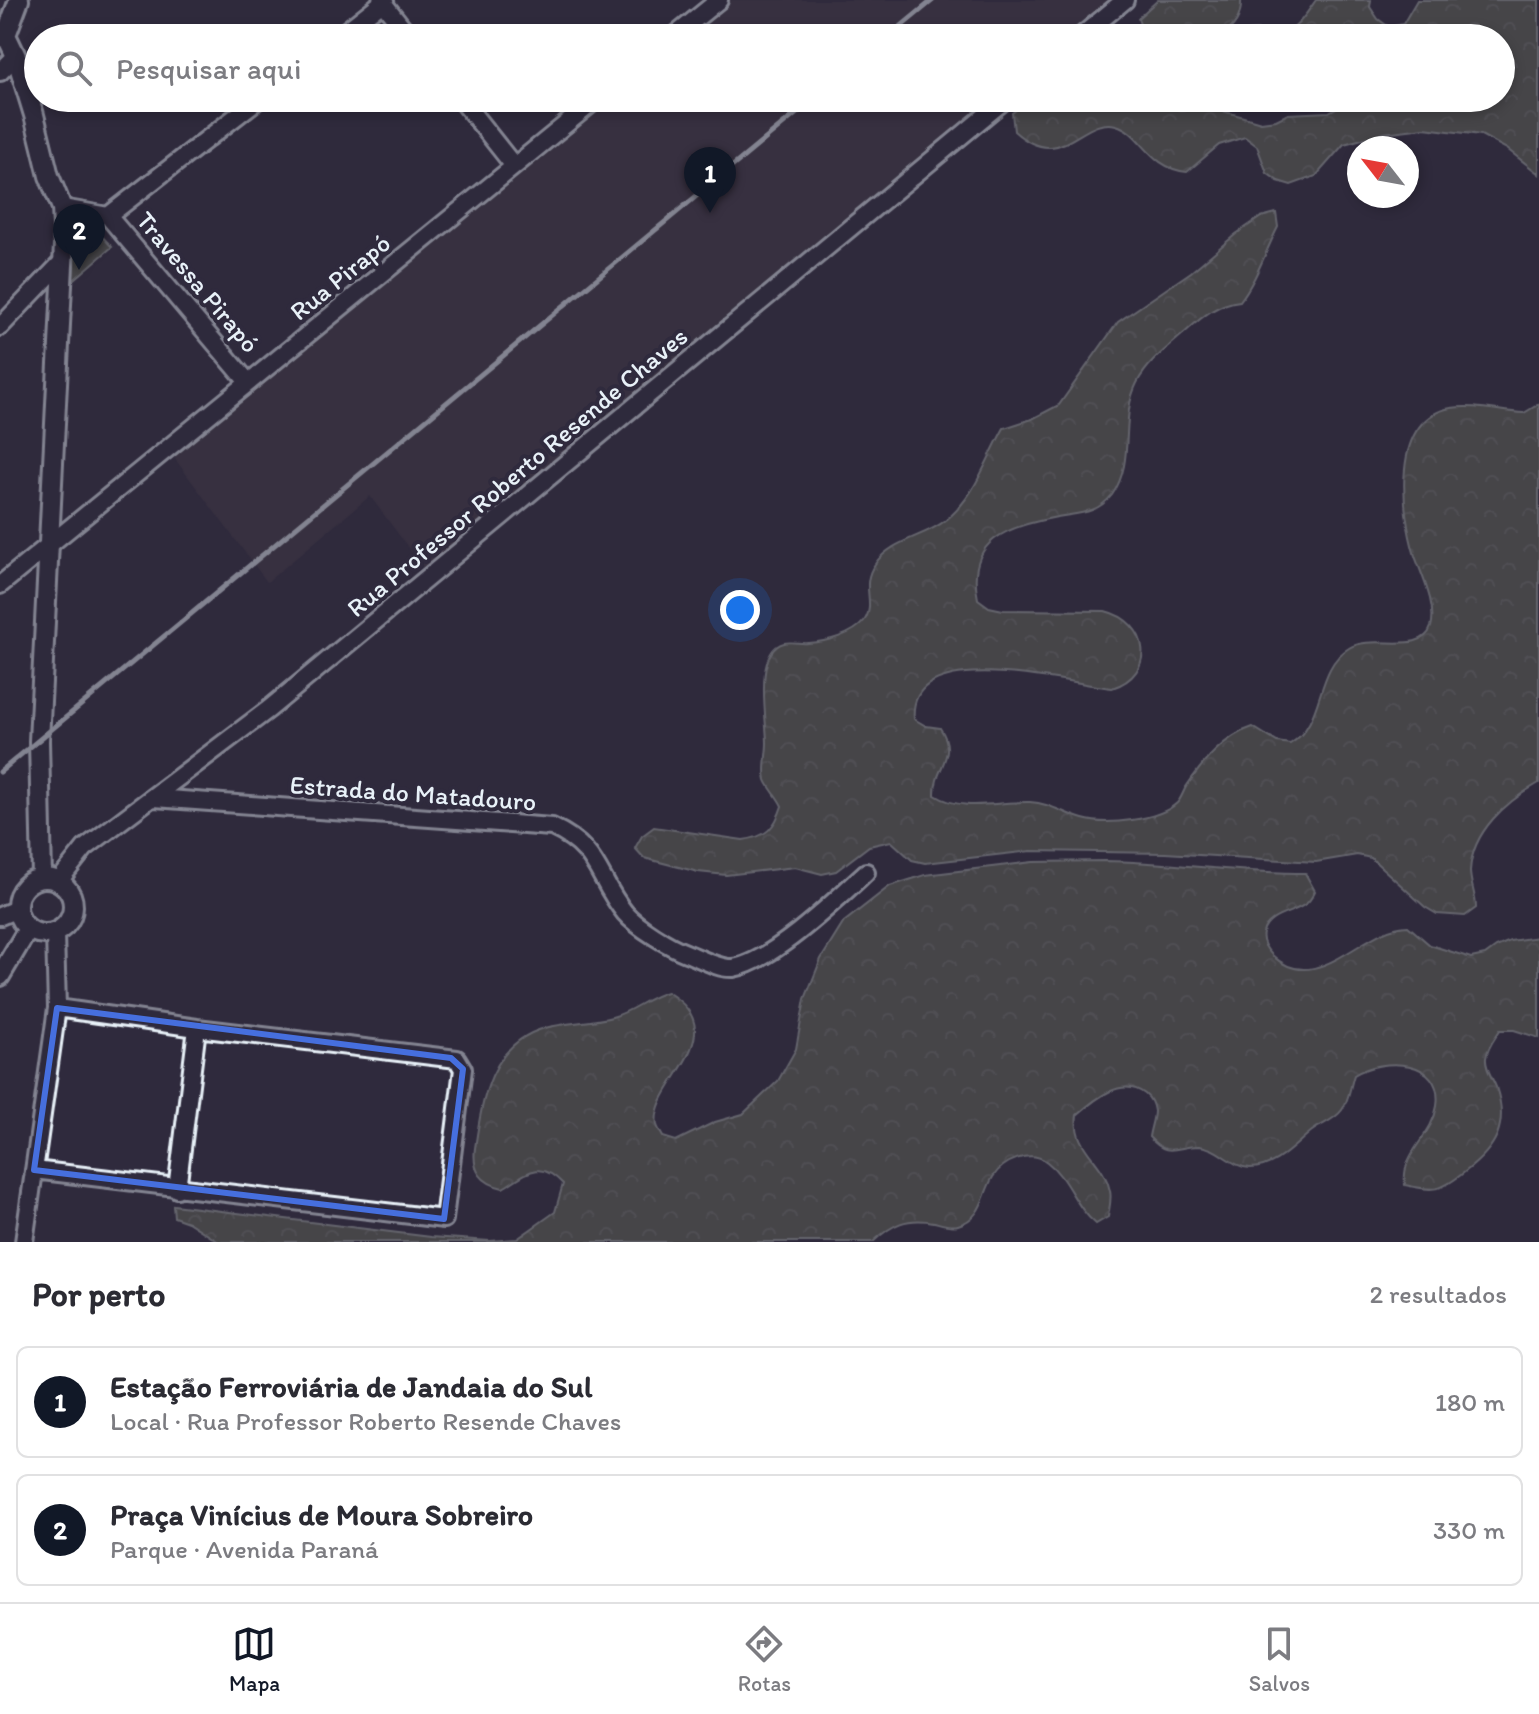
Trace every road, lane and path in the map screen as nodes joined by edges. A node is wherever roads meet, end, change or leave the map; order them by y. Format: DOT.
graph roads {
  1 [pos="19,0"];
  2 [pos="719,0"];
  3 [pos="1125,0"];
  4 [pos="383,1"];
  5 [pos="354,24"];
  6 [pos="400,24"];
  7 [pos="689,24"];
  8 [pos="1096,24"];
  9 [pos="3,30"];
  10 [pos="16,56"];
  11 [pos="0,72"];
  12 [pos="24,85"];
  13 [pos="31,112"];
  14 [pos="242,112"];
  15 [pos="471,112"];
  16 [pos="581,112"];
  17 [pos="990,112"];
  18 [pos="514,166"];
  19 [pos="62,208"];
  20 [pos="108,216"];
  21 [pos="64,260"];
  22 [pos="0,327"];
  23 [pos="248,382"];
  24 [pos="49,544"];
  25 [pos="0,585"];
  26 [pos="154,798"];
  27 [pos="866,872"];
  28 [pos="51,880"];
  29 [pos="8,912"];
  30 [pos="28,929"];
  31 [pos="55,933"];
  32 [pos="0,976"];
  33 [pos="57,1008"];
  34 [pos="197,1028"];
  35 [pos="34,1170"];
  36 [pos="177,1189"];
  37 [pos="24,1242"];
  1 -- 9 [label="street"];
  2 -- 7 [label="street"];
  3 -- 8 [label="street"];
  4 -- 5 [label="street"];
  4 -- 6 [label="street"];
  9 -- 10 [label="street"];
  10 -- 11 [label="street"];
  10 -- 12 [label="street"];
  13 -- 19 [label="street"];
  14 -- 20 [label="street"];
  15 -- 18 [label="street"];
  16 -- 18 [label="street, Rua Pirapó"];
  17 -- 26 [label="street, Rua Professor Roberto Resende Chaves"];
  18 -- 23 [label="street, Rua Pirapó"];
  19 -- 20 [label="street, Travessa Pirapó"];
  19 -- 21 [label="street"];
  20 -- 23 [label="street, Travessa Pirapó"];
  21 -- 22 [label="street"];
  21 -- 24 [label="street"];
  23 -- 24 [label="street, Rua Pirapó"];
  24 -- 25 [label="street, Rua Pirapó"];
  24 -- 28 [label="street"];
  26 -- 27 [label="street, Estrada do Matadouro"];
  26 -- 28 [label="street, Rua Professor Roberto Resende Chaves"];
  28 -- 29 [label="street"];
  28 -- 31 [label="street"];
  29 -- 30 [label="street"];
  30 -- 31 [label="street"];
  30 -- 32 [label="street"];
  31 -- 33 [label="street"];
  33 -- 34 [label="street"];
  33 -- 35 [label="street"];
  34 -- 36 [label="street"];
  34 -- 36 [label="street"];
  35 -- 36 [label="street"];
  35 -- 37 [label="street"];
}
